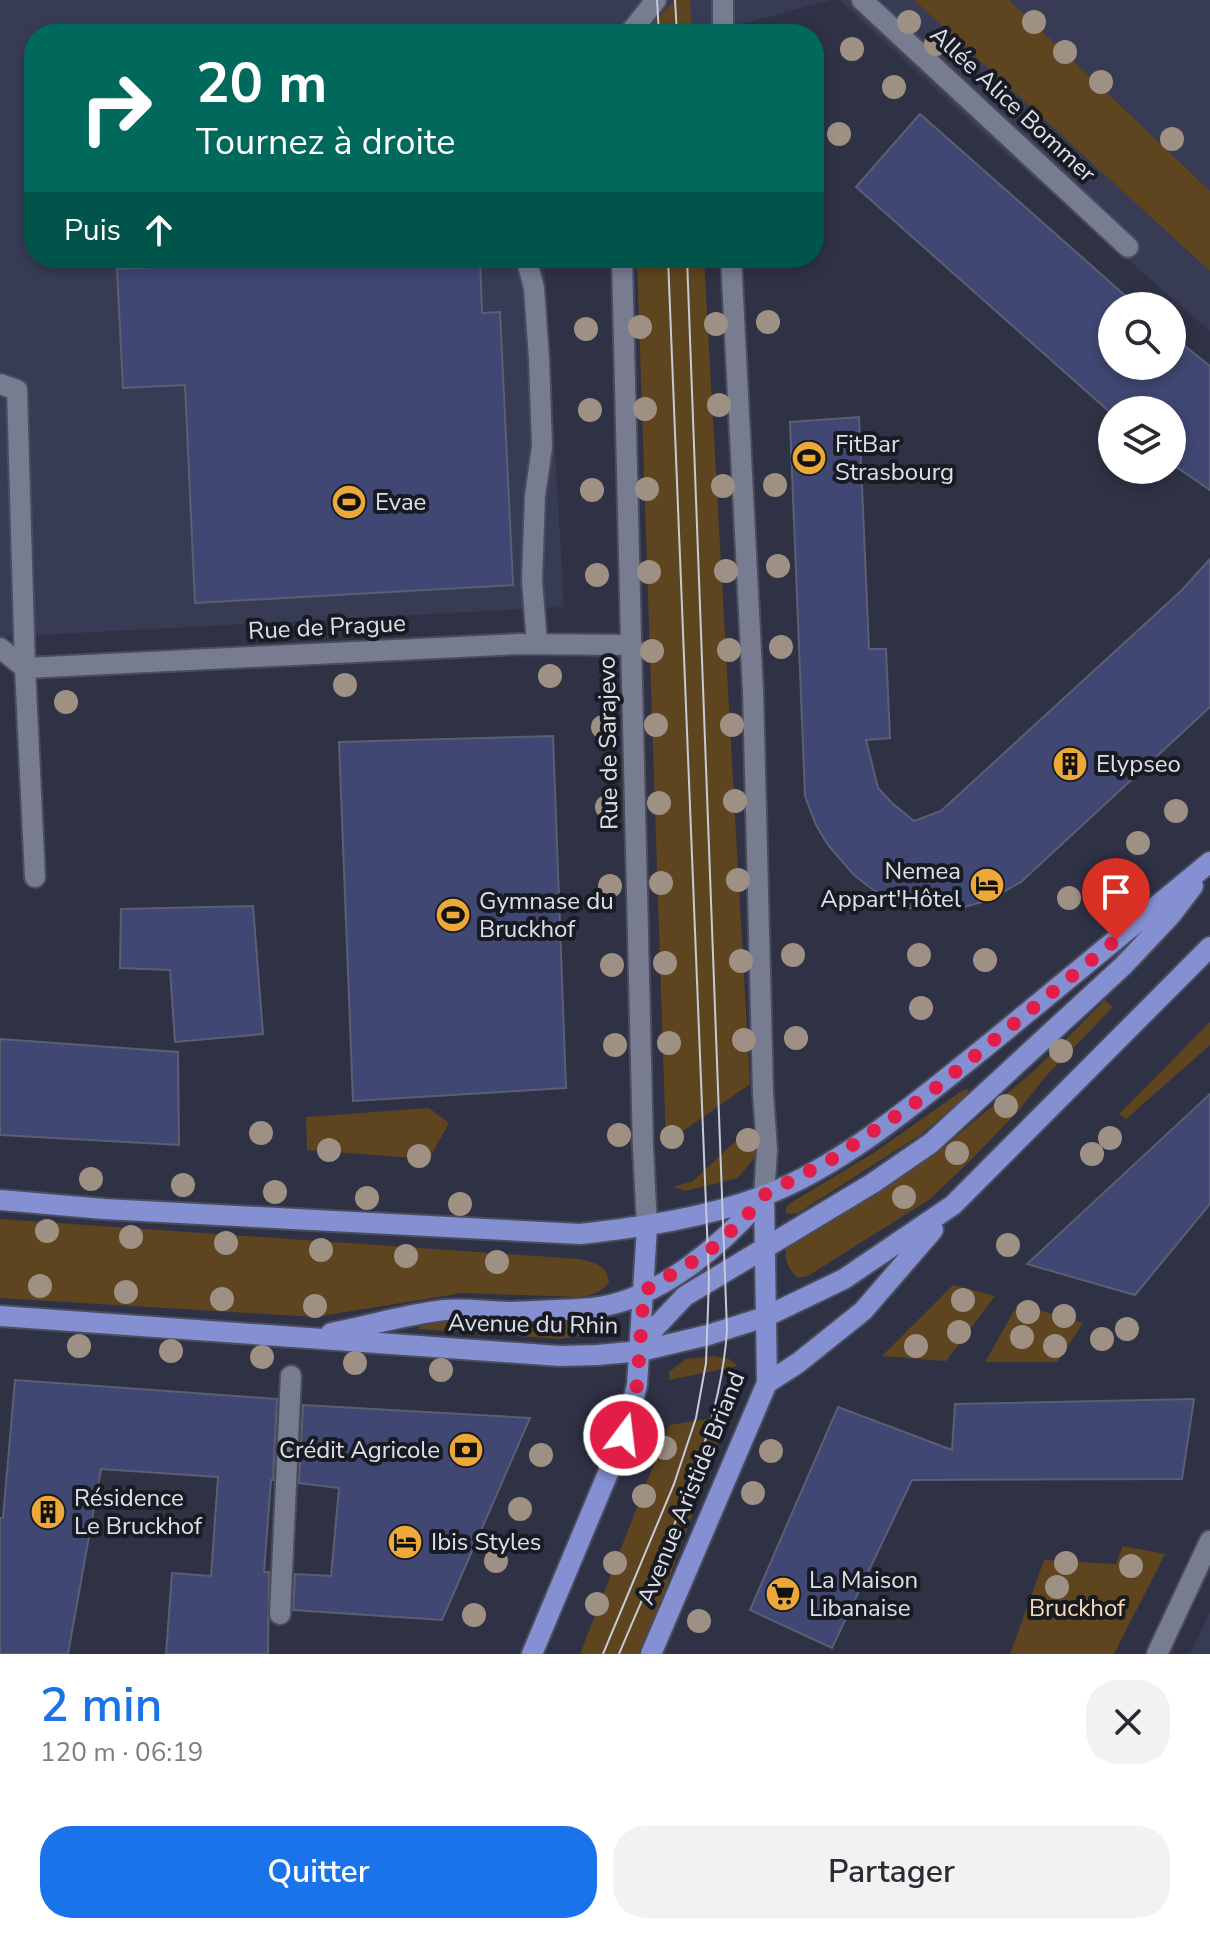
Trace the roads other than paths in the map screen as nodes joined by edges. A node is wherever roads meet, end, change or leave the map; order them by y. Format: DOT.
graph roads {
  1 [pos="656,0"];
  2 [pos="723,0"];
  3 [pos="862,0"];
  4 [pos="637,24"];
  5 [pos="723,24"];
  6 [pos="1128,247"];
  7 [pos="528,268"];
  8 [pos="622,268"];
  9 [pos="732,268"];
  10 [pos="0,384"];
  11 [pos="537,644"];
  12 [pos="632,645"];
  13 [pos="0,648"];
  14 [pos="25,668"];
  15 [pos="1210,863"];
  16 [pos="35,877"];
  17 [pos="1210,947"];
  18 [pos="764,1195"];
  19 [pos="0,1200"];
  20 [pos="953,1205"];
  21 [pos="647,1227"];
  22 [pos="764,1246"];
  23 [pos="644,1291"];
  24 [pos="0,1316"];
  25 [pos="765,1317"];
  26 [pos="303,1339"];
  27 [pos="641,1351"];
  28 [pos="291,1376"];
  29 [pos="767,1383"];
  30 [pos="1210,1541"];
  31 [pos="280,1614"];
  32 [pos="532,1654"];
  33 [pos="651,1654"];
  34 [pos="1157,1654"];
  1 -- 4 [label="street"];
  2 -- 5 [label="street"];
  3 -- 6 [label="street, Allée Alice Bommer"];
  7 -- 11 [label="street"];
  8 -- 12 [label="street, Rue de Sarajevo"];
  9 -- 18 [label="street"];
  10 -- 14 [label="street"];
  11 -- 12 [label="street, Rue de Prague"];
  11 -- 14 [label="street, Rue de Prague"];
  12 -- 21 [label="street, Rue de Sarajevo"];
  13 -- 14 [label="street"];
  14 -- 16 [label="street"];
  15 -- 18 [label="main road"];
  15 -- 22 [label="main road"];
  17 -- 20 [label="main road, Avenue du Rhin"];
  18 -- 21 [label="main road"];
  18 -- 22 [label="main road, Avenue Aristide Briand"];
  18 -- 23 [label="main road"];
  19 -- 21 [label="main road"];
  20 -- 25 [label="main road, Avenue du Rhin"];
  20 -- 29 [label="main road"];
  21 -- 23 [label="main road"];
  22 -- 25 [label="main road, Avenue Aristide Briand"];
  22 -- 27 [label="main road"];
  23 -- 26 [label="main road"];
  23 -- 27 [label="main road"];
  24 -- 26 [label="main road, Avenue du Rhin"];
  25 -- 27 [label="main road, Avenue du Rhin"];
  25 -- 29 [label="main road, Avenue Aristide Briand"];
  26 -- 27 [label="main road, Avenue du Rhin"];
  27 -- 32 [label="main road"];
  28 -- 31 [label="street"];
  29 -- 33 [label="main road, Avenue Aristide Briand"];
  30 -- 34 [label="street"];
}
